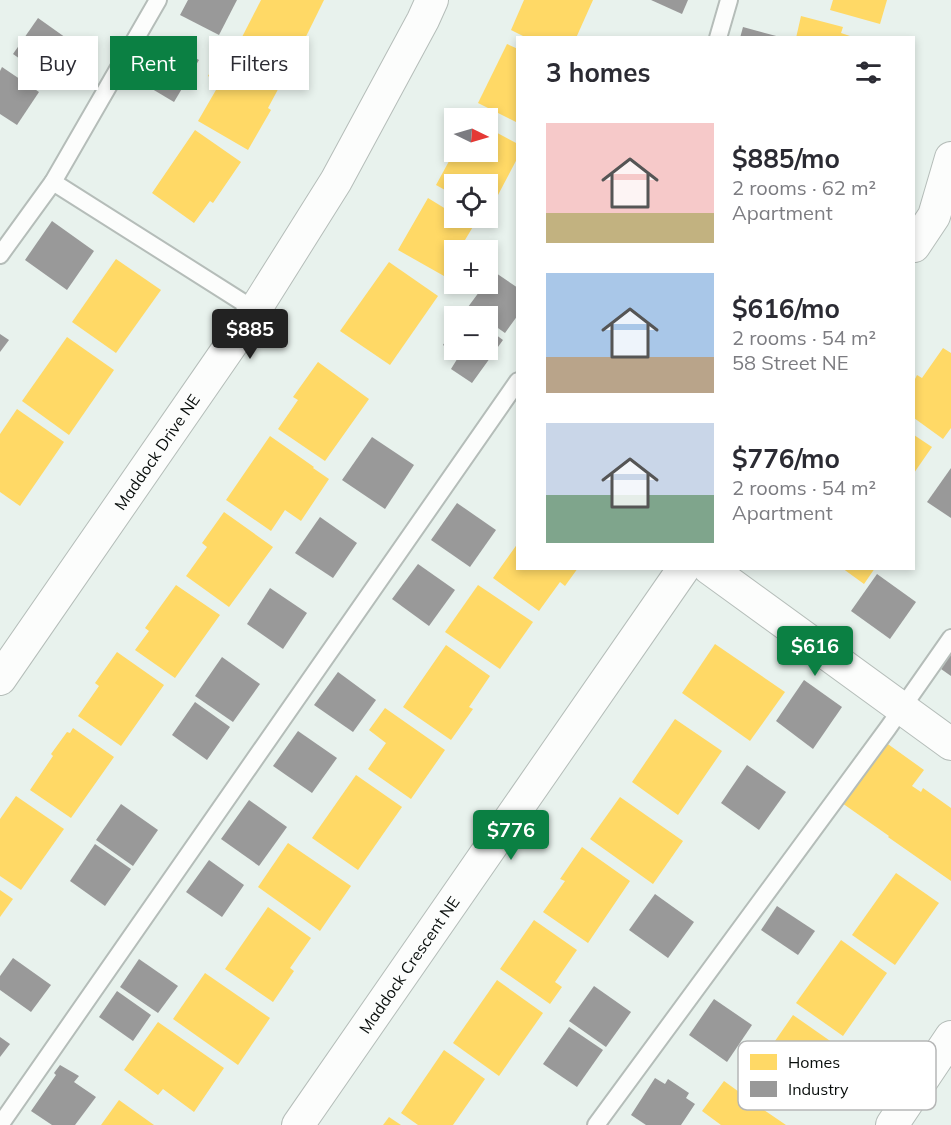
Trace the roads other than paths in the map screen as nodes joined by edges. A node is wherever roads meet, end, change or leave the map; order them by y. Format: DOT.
graph roads {
  1 [pos="158,0"];
  2 [pos="432,0"];
  3 [pos="729,0"];
  4 [pos="719,36"];
  5 [pos="951,158"];
  6 [pos="53,182"];
  7 [pos="915,244"];
  8 [pos="0,255"];
  9 [pos="255,310"];
  10 [pos="516,384"];
  11 [pos="683,570"];
  12 [pos="712,570"];
  13 [pos="951,638"];
  14 [pos="0,680"];
  15 [pos="902,709"];
  16 [pos="951,744"];
  17 [pos="951,1037"];
  18 [pos="936,1059"];
  19 [pos="902,1110"];
  20 [pos="0,1125"];
  21 [pos="298,1125"];
  22 [pos="596,1125"];
  23 [pos="892,1125"];
  1 -- 6 [label="lane"];
  2 -- 9 [label="street, Maddock Drive NE"];
  3 -- 4 [label="lane"];
  5 -- 7 [label="street"];
  6 -- 8 [label="lane"];
  6 -- 9 [label="lane"];
  9 -- 14 [label="street, Maddock Drive NE"];
  10 -- 20 [label="lane"];
  11 -- 21 [label="street, Maddock Crescent NE"];
  12 -- 15 [label="street"];
  13 -- 15 [label="lane"];
  15 -- 16 [label="street"];
  15 -- 22 [label="lane"];
  17 -- 18 [label="street"];
  19 -- 23 [label="street"];
}
